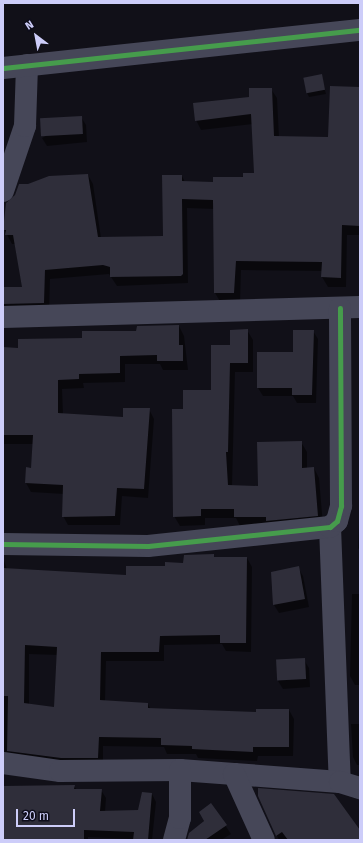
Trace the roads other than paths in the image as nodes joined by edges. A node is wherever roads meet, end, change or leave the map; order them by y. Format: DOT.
graph roads {
  1 [pos="360,30"];
  2 [pos="27,65"];
  3 [pos="3,68"];
  4 [pos="3,192"];
  5 [pos="350,307"];
  6 [pos="3,317"];
  7 [pos="330,527"];
  8 [pos="3,544"];
  9 [pos="3,764"];
  10 [pos="180,770"];
  11 [pos="234,774"];
  12 [pos="350,785"];
  13 [pos="174,840"];
  14 [pos="264,840"];
  1 -- 2 [label="street"];
  2 -- 3 [label="street"];
  2 -- 4 [label="street"];
  5 -- 6 [label="street"];
  5 -- 7 [label="street"];
  7 -- 8 [label="street"];
  7 -- 12 [label="street"];
  9 -- 10 [label="street"];
  10 -- 11 [label="street"];
  10 -- 13 [label="street"];
  11 -- 12 [label="street"];
  11 -- 14 [label="street"];
}
